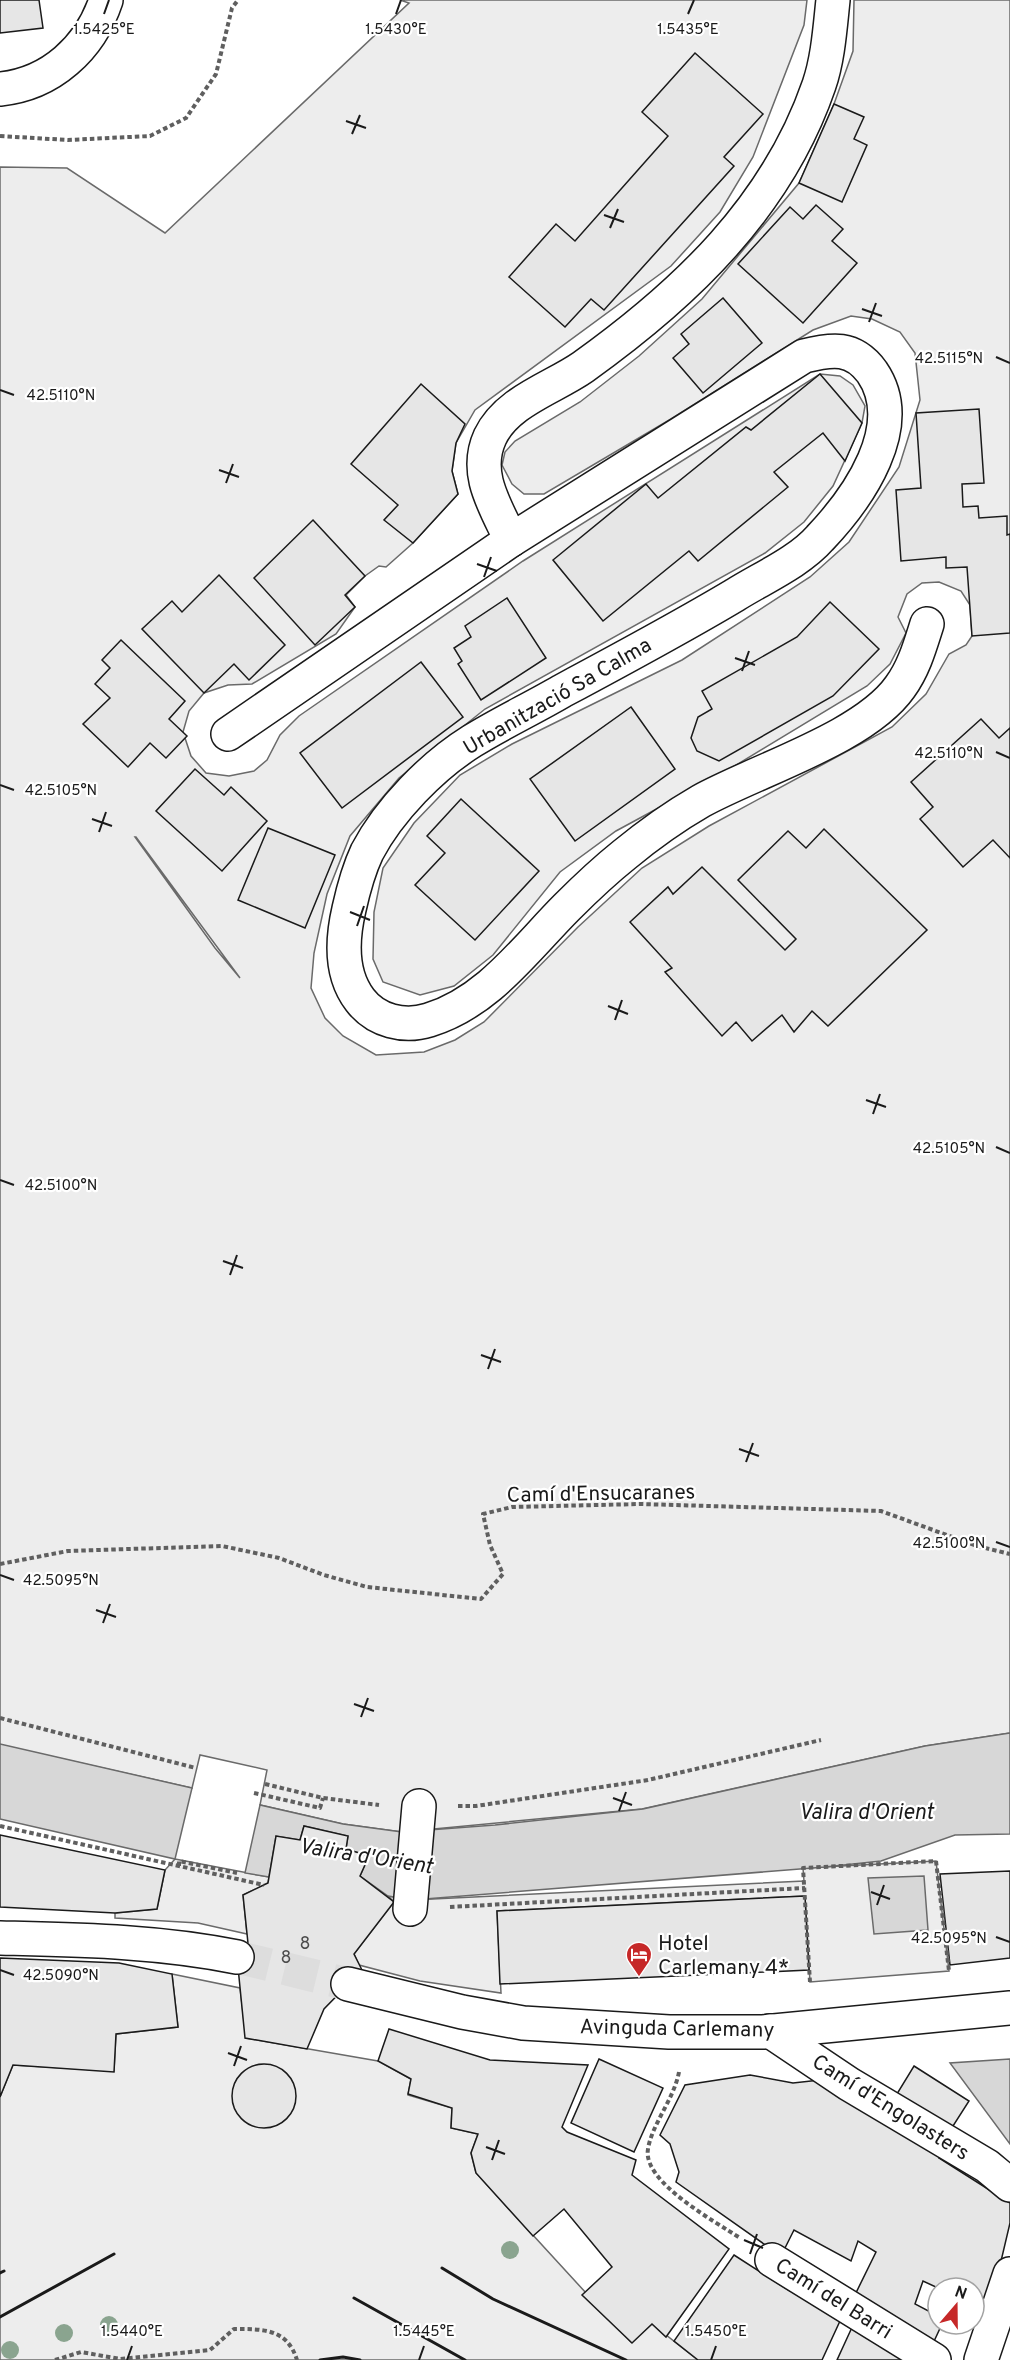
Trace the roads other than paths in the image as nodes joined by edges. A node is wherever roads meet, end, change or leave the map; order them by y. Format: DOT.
graph roads {
  1 [pos="106,0"];
  2 [pos="833,0"];
  3 [pos="0,89"];
  4 [pos="511,540"];
  5 [pos="927,624"];
  6 [pos="228,734"];
  7 [pos="419,1806"];
  8 [pos="410,1909"];
  9 [pos="0,1938"];
  10 [pos="237,1957"];
  11 [pos="348,1984"];
  12 [pos="1010,2008"];
  13 [pos="770,2031"];
  14 [pos="1010,2185"];
  15 [pos="772,2260"];
  16 [pos="1010,2274"];
  17 [pos="934,2360"];
  18 [pos="981,2360"];
  1 -- 3 [label="street"];
  2 -- 4 [label="street"];
  4 -- 5 [label="street, Urbanització Sa Calma"];
  4 -- 6 [label="street, Urbanització Sa Calma"];
  7 -- 8 [label="street"];
  9 -- 10 [label="street"];
  11 -- 13 [label="street, Avinguda Carlemany"];
  12 -- 13 [label="street, Avinguda Carlemany"];
  13 -- 14 [label="street, Camí d'Engolasters"];
  15 -- 17 [label="street, Camí del Barri"];
  16 -- 18 [label="street"];
}
